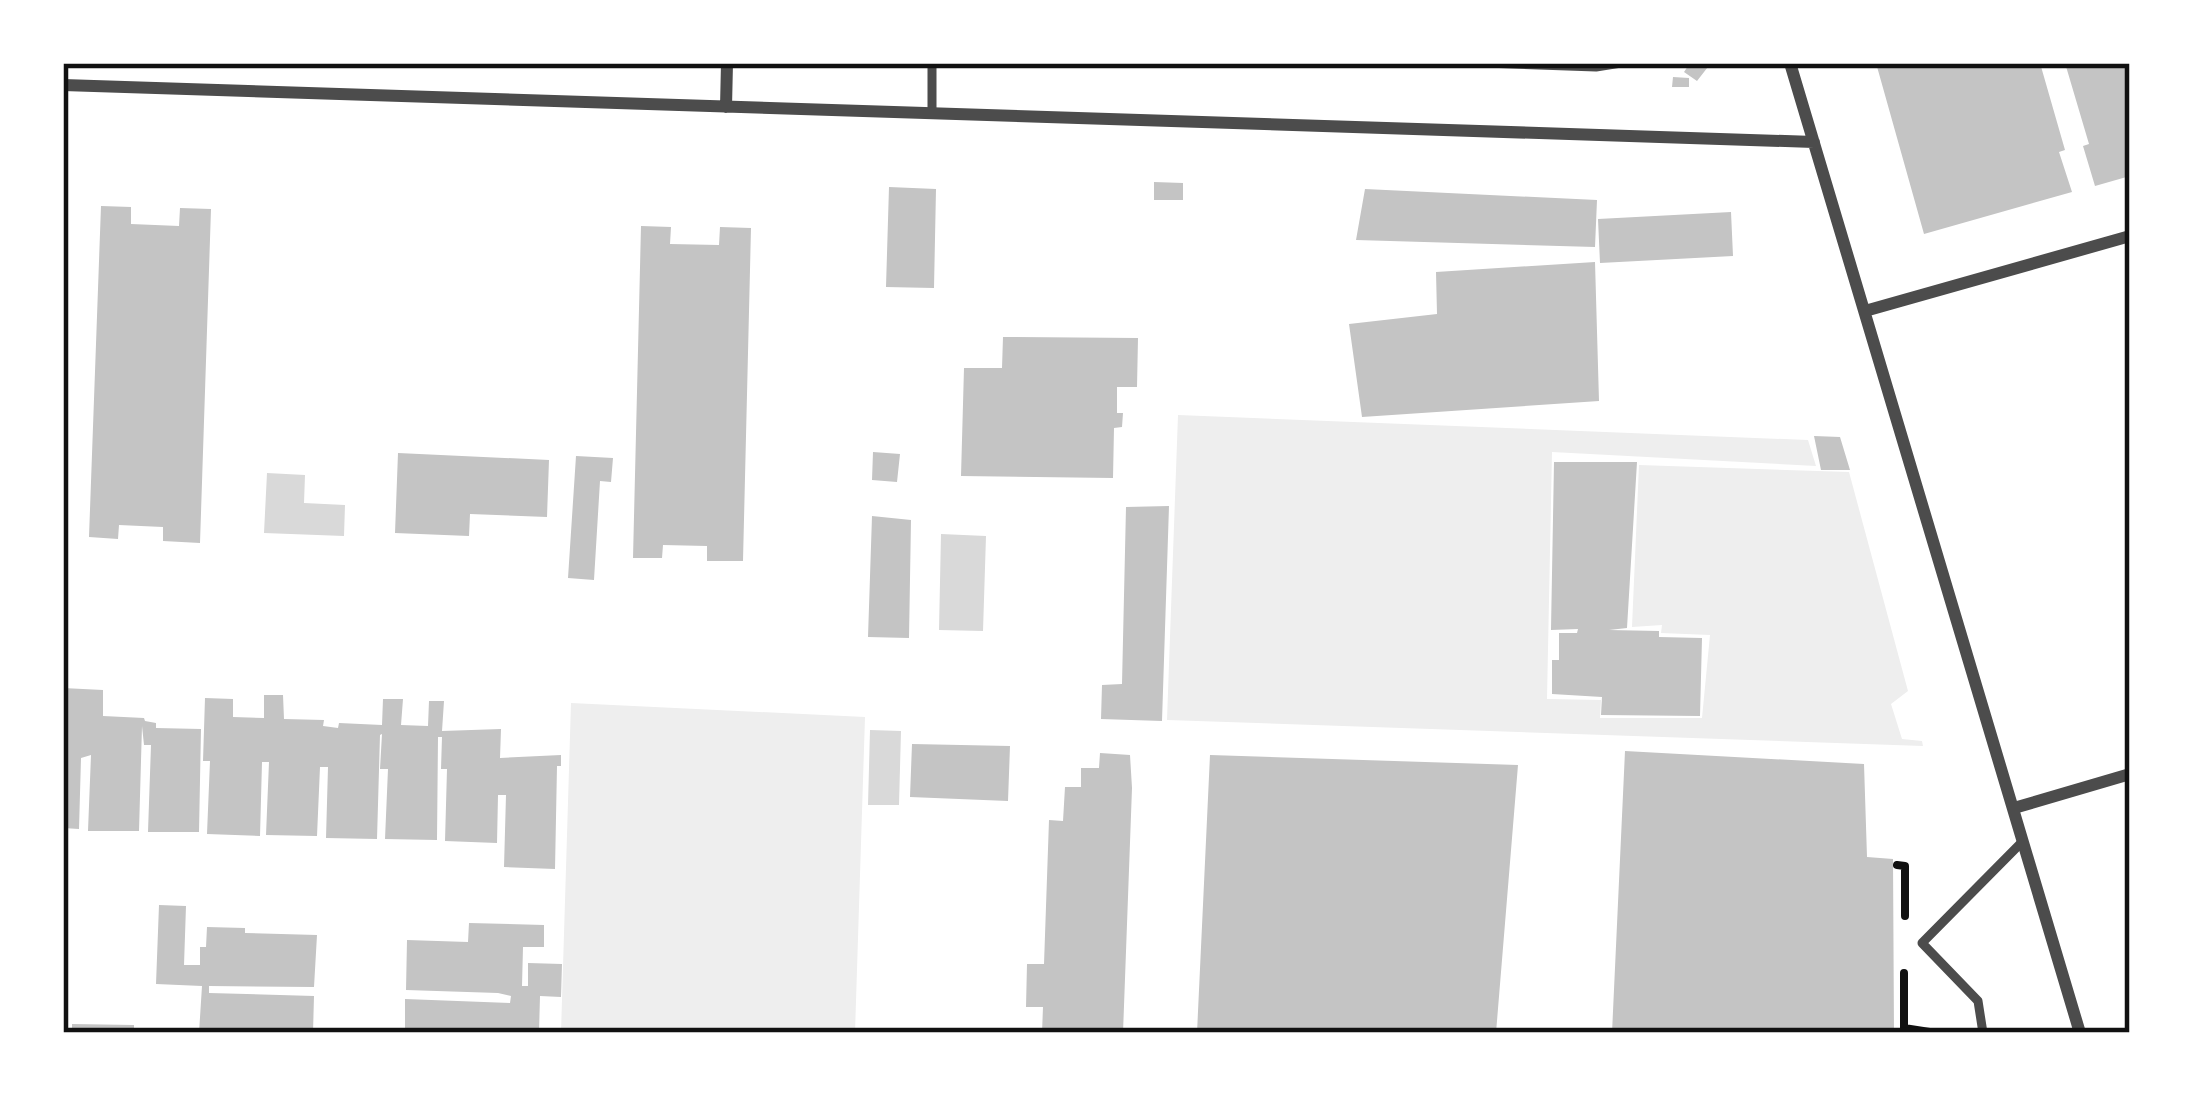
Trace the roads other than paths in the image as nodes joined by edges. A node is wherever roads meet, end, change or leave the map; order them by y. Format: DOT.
graph roads {
  1 [pos="727,63"];
  2 [pos="932,63"];
  3 [pos="1486,63"];
  4 [pos="1621,63"];
  5 [pos="1790,63"];
  6 [pos="63,85"];
  7 [pos="726,107"];
  8 [pos="932,114"];
  9 [pos="1814,142"];
  10 [pos="2130,236"];
  11 [pos="1865,311"];
  12 [pos="2130,774"];
  13 [pos="2014,808"];
  14 [pos="2023,841"];
  15 [pos="1983,1033"];
  16 [pos="2080,1033"];
  1 -- 7 [label="street"];
  2 -- 8 [label="lane"];
  3 -- 4 [label="lane"];
  5 -- 9 [label="street"];
  6 -- 7 [label="street"];
  7 -- 8 [label="street"];
  8 -- 9 [label="street"];
  9 -- 11 [label="street"];
  10 -- 11 [label="street"];
  11 -- 13 [label="street"];
  12 -- 13 [label="street"];
  13 -- 14 [label="street"];
  14 -- 15 [label="lane"];
  14 -- 16 [label="street"];
}
